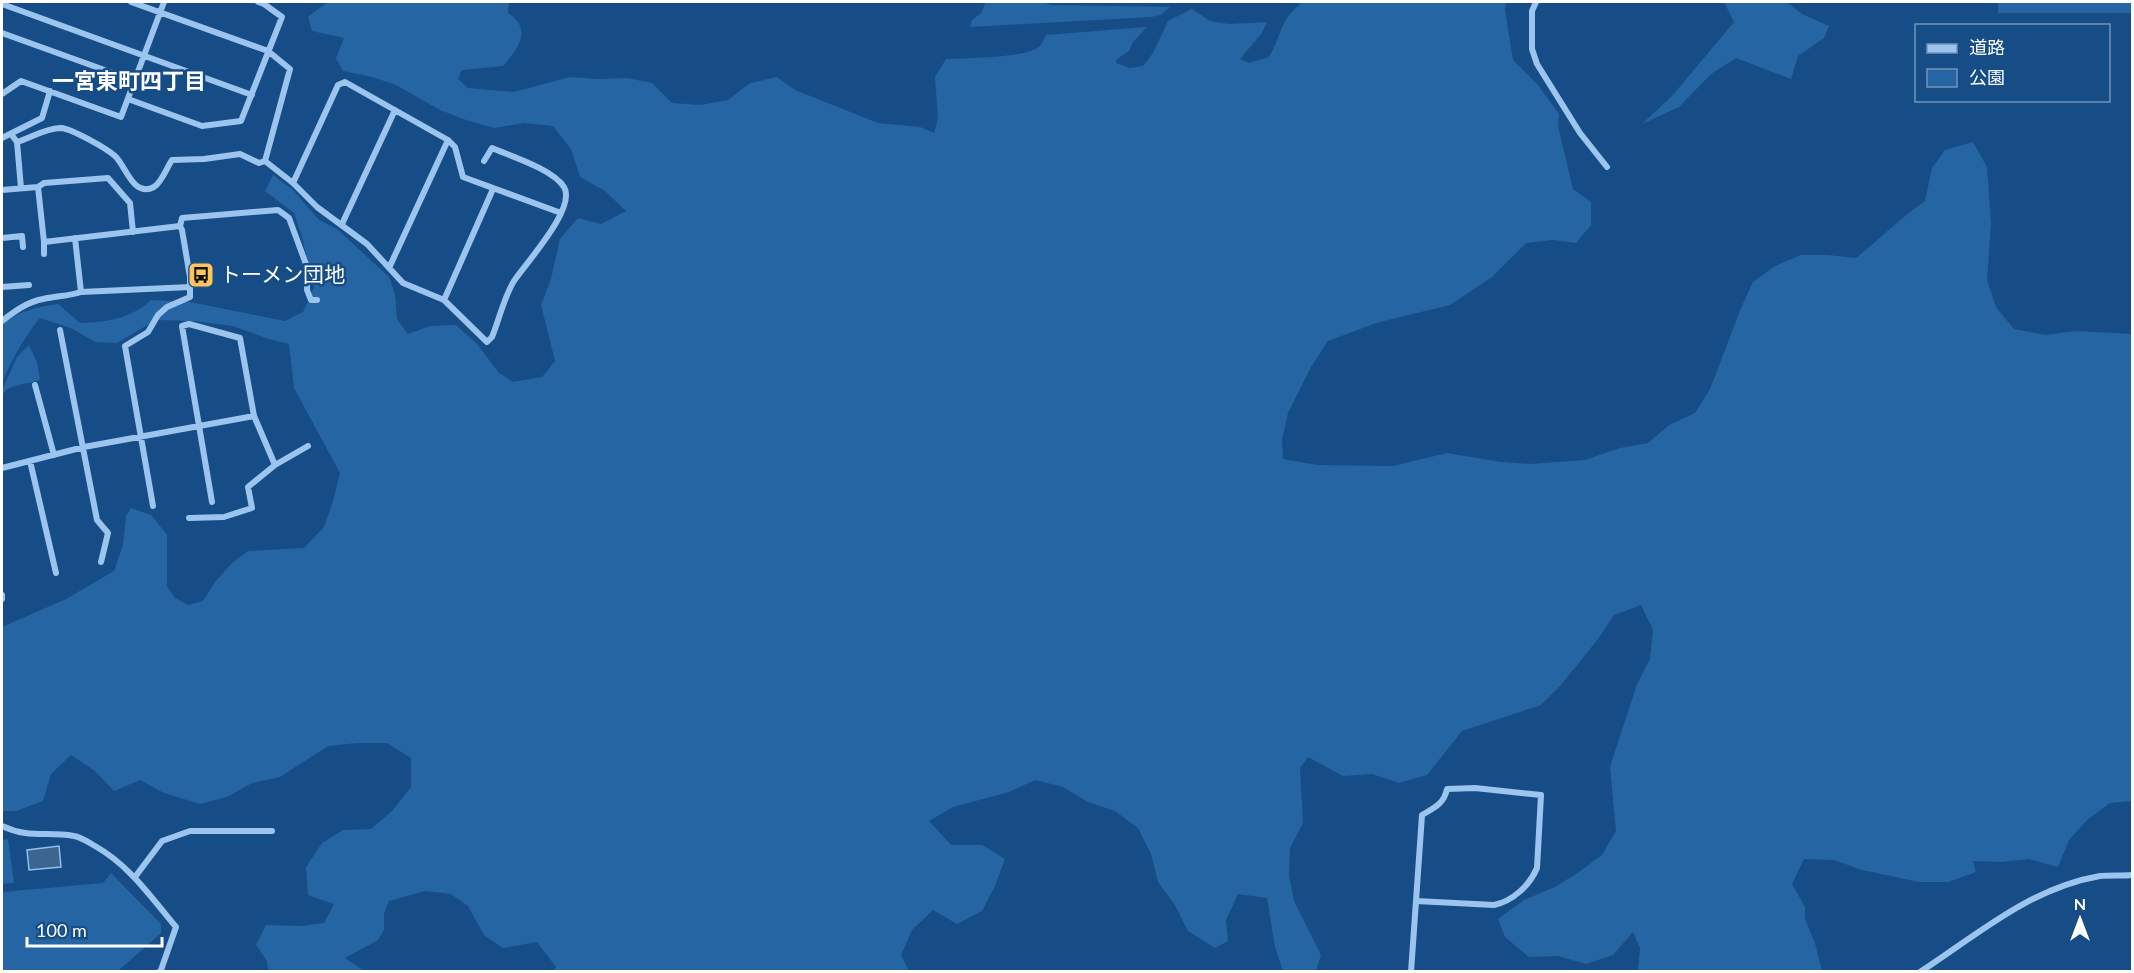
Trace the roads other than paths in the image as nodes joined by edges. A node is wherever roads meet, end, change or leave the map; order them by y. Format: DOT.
graph roads {
  1 [pos="22,2"];
  2 [pos="131,2"];
  3 [pos="164,2"];
  4 [pos="258,2"];
  5 [pos="1536,2"];
  6 [pos="2,4"];
  7 [pos="19,10"];
  8 [pos="160,12"];
  9 [pos="2,33"];
  10 [pos="268,51"];
  11 [pos="144,56"];
  12 [pos="135,81"];
  13 [pos="50,92"];
  14 [pos="2,94"];
  15 [pos="252,95"];
  16 [pos="128,99"];
  17 [pos="395,110"];
  18 [pos="11,134"];
  19 [pos="2,138"];
  20 [pos="448,140"];
  21 [pos="17,142"];
  22 [pos="265,161"];
  23 [pos="484,161"];
  24 [pos="1607,167"];
  25 [pos="293,183"];
  26 [pos="38,187"];
  27 [pos="21,188"];
  28 [pos="494,189"];
  29 [pos="2,190"];
  30 [pos="561,213"];
  31 [pos="342,224"];
  32 [pos="180,226"];
  33 [pos="133,232"];
  34 [pos="2,238"];
  35 [pos="75,238"];
  36 [pos="44,242"];
  37 [pos="23,247"];
  38 [pos="44,254"];
  39 [pos="389,268"];
  40 [pos="29,285"];
  41 [pos="2,287"];
  42 [pos="190,287"];
  43 [pos="81,292"];
  44 [pos="317,300"];
  45 [pos="444,300"];
  46 [pos="2,321"];
  47 [pos="60,330"];
  48 [pos="35,385"];
  49 [pos="254,416"];
  50 [pos="199,426"];
  51 [pos="141,437"];
  52 [pos="308,446"];
  53 [pos="84,447"];
  54 [pos="54,454"];
  55 [pos="30,461"];
  56 [pos="275,465"];
  57 [pos="2,468"];
  58 [pos="212,502"];
  59 [pos="153,506"];
  60 [pos="189,518"];
  61 [pos="101,562"];
  62 [pos="56,573"];
  63 [pos="2,826"];
  64 [pos="272,831"];
  65 [pos="2133,876"];
  66 [pos="135,877"];
  67 [pos="1416,900"];
  68 [pos="159,972"];
  69 [pos="1411,972"];
  70 [pos="1920,972"];
  1 -- 7 [label="street"];
  2 -- 8 [label="street"];
  3 -- 8 [label="street"];
  4 -- 10 [label="street"];
  5 -- 24 [label="street"];
  6 -- 7 [label="street"];
  7 -- 11 [label="street"];
  8 -- 10 [label="street"];
  8 -- 11 [label="street"];
  9 -- 12 [label="street"];
  10 -- 15 [label="street"];
  10 -- 22 [label="street"];
  11 -- 12 [label="street"];
  11 -- 15 [label="street"];
  12 -- 16 [label="street"];
  13 -- 14 [label="street"];
  13 -- 16 [label="street"];
  13 -- 18 [label="street"];
  15 -- 16 [label="street"];
  17 -- 20 [label="street"];
  17 -- 25 [label="street"];
  17 -- 31 [label="street"];
  18 -- 19 [label="street"];
  18 -- 21 [label="street"];
  20 -- 28 [label="street"];
  20 -- 39 [label="street"];
  21 -- 22 [label="street"];
  21 -- 27 [label="street"];
  22 -- 25 [label="street"];
  23 -- 30 [label="street"];
  25 -- 31 [label="street"];
  26 -- 27 [label="street"];
  26 -- 33 [label="street"];
  26 -- 36 [label="street"];
  27 -- 29 [label="street"];
  28 -- 30 [label="street"];
  28 -- 45 [label="street"];
  30 -- 45 [label="street"];
  31 -- 39 [label="street"];
  32 -- 33 [label="street"];
  32 -- 42 [label="street"];
  32 -- 44 [label="street"];
  33 -- 35 [label="street"];
  34 -- 37 [label="street"];
  35 -- 36 [label="street"];
  35 -- 43 [label="street"];
  36 -- 38 [label="street"];
  39 -- 45 [label="street"];
  40 -- 41 [label="street"];
  42 -- 43 [label="street"];
  42 -- 51 [label="street"];
  43 -- 46 [label="street"];
  47 -- 53 [label="street"];
  48 -- 54 [label="street"];
  49 -- 50 [label="street"];
  49 -- 50 [label="street"];
  49 -- 56 [label="street"];
  50 -- 51 [label="street"];
  50 -- 58 [label="street"];
  51 -- 53 [label="street"];
  51 -- 59 [label="street"];
  52 -- 56 [label="street"];
  53 -- 54 [label="street"];
  53 -- 61 [label="street"];
  54 -- 55 [label="street"];
  55 -- 57 [label="street"];
  55 -- 62 [label="street"];
  56 -- 60 [label="street"];
  63 -- 66 [label="street"];
  64 -- 66 [label="street"];
  65 -- 70 [label="street"];
  66 -- 68 [label="street"];
  67 -- 67 [label="street"];
  67 -- 69 [label="street"];
}
